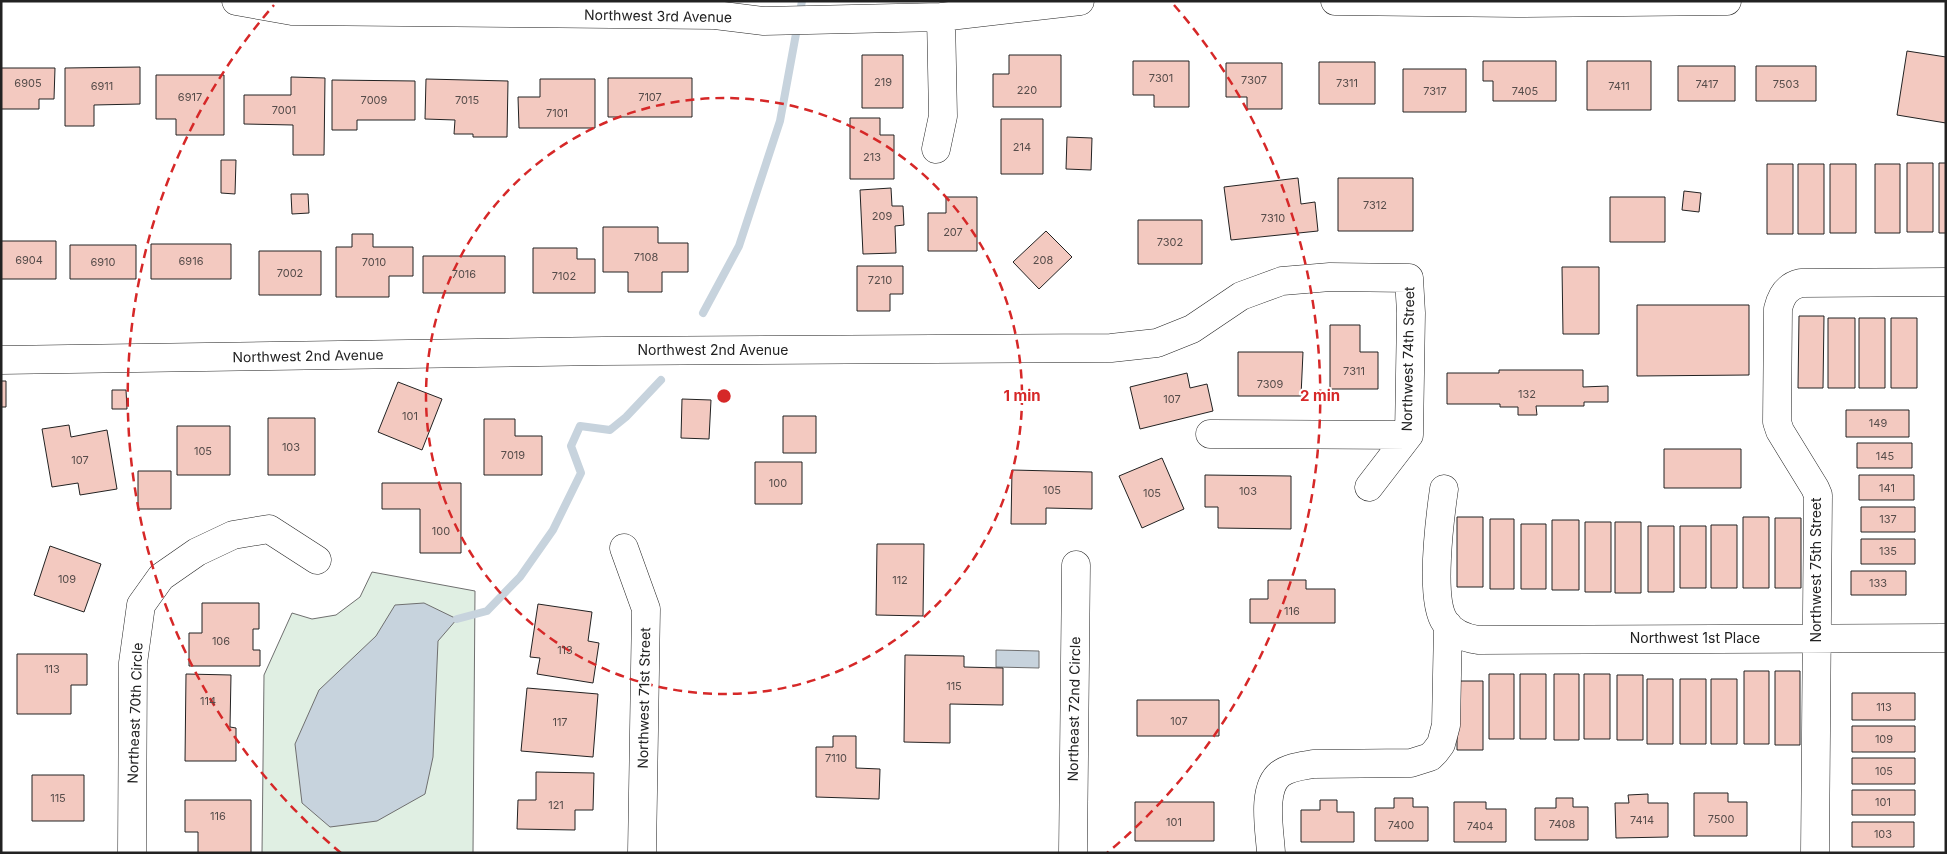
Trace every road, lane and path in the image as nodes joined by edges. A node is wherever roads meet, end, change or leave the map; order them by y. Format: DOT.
graph roads {
  1 [pos="236,1"];
  2 [pos="1080,1"];
  3 [pos="1335,1"];
  4 [pos="1727,1"];
  5 [pos="1516,2"];
  6 [pos="292,6"];
  7 [pos="584,8"];
  8 [pos="941,17"];
  9 [pos="936,149"];
  10 [pos="1409,278"];
  11 [pos="1946,282"];
  12 [pos="1,360"];
  13 [pos="1210,434"];
  14 [pos="1409,435"];
  15 [pos="1369,487"];
  16 [pos="1444,489"];
  17 [pos="624,548"];
  18 [pos="317,560"];
  19 [pos="1076,565"];
  20 [pos="1448,625"];
  21 [pos="1817,637"];
  22 [pos="1946,638"];
  23 [pos="1815,843"];
  24 [pos="132,853"];
  25 [pos="642,853"];
  26 [pos="1073,853"];
  27 [pos="1271,853"];
  1 -- 6 [label="street, Northwest 3rd Avenue"];
  2 -- 8 [label="street, Northwest 3rd Avenue"];
  3 -- 5 [label="street"];
  4 -- 5 [label="street"];
  6 -- 7 [label="street, Northwest 3rd Avenue"];
  7 -- 8 [label="street, Northwest 3rd Avenue"];
  8 -- 9 [label="street"];
  10 -- 12 [label="street, Northwest 2nd Avenue"];
  10 -- 14 [label="street, Northwest 74th Street"];
  11 -- 21 [label="street, Northwest 75th Street"];
  13 -- 14 [label="street"];
  14 -- 15 [label="street, Northwest 74th Street"];
  16 -- 20 [label="street"];
  17 -- 25 [label="street, Northwest 71st Street"];
  18 -- 24 [label="street, Northeast 70th Circle"];
  19 -- 26 [label="street, Northeast 72nd Circle"];
  20 -- 21 [label="street, Northwest 1st Place"];
  20 -- 27 [label="street"];
  21 -- 22 [label="street, Northwest 1st Place"];
  21 -- 23 [label="street, Northwest 75th Street"];
}
